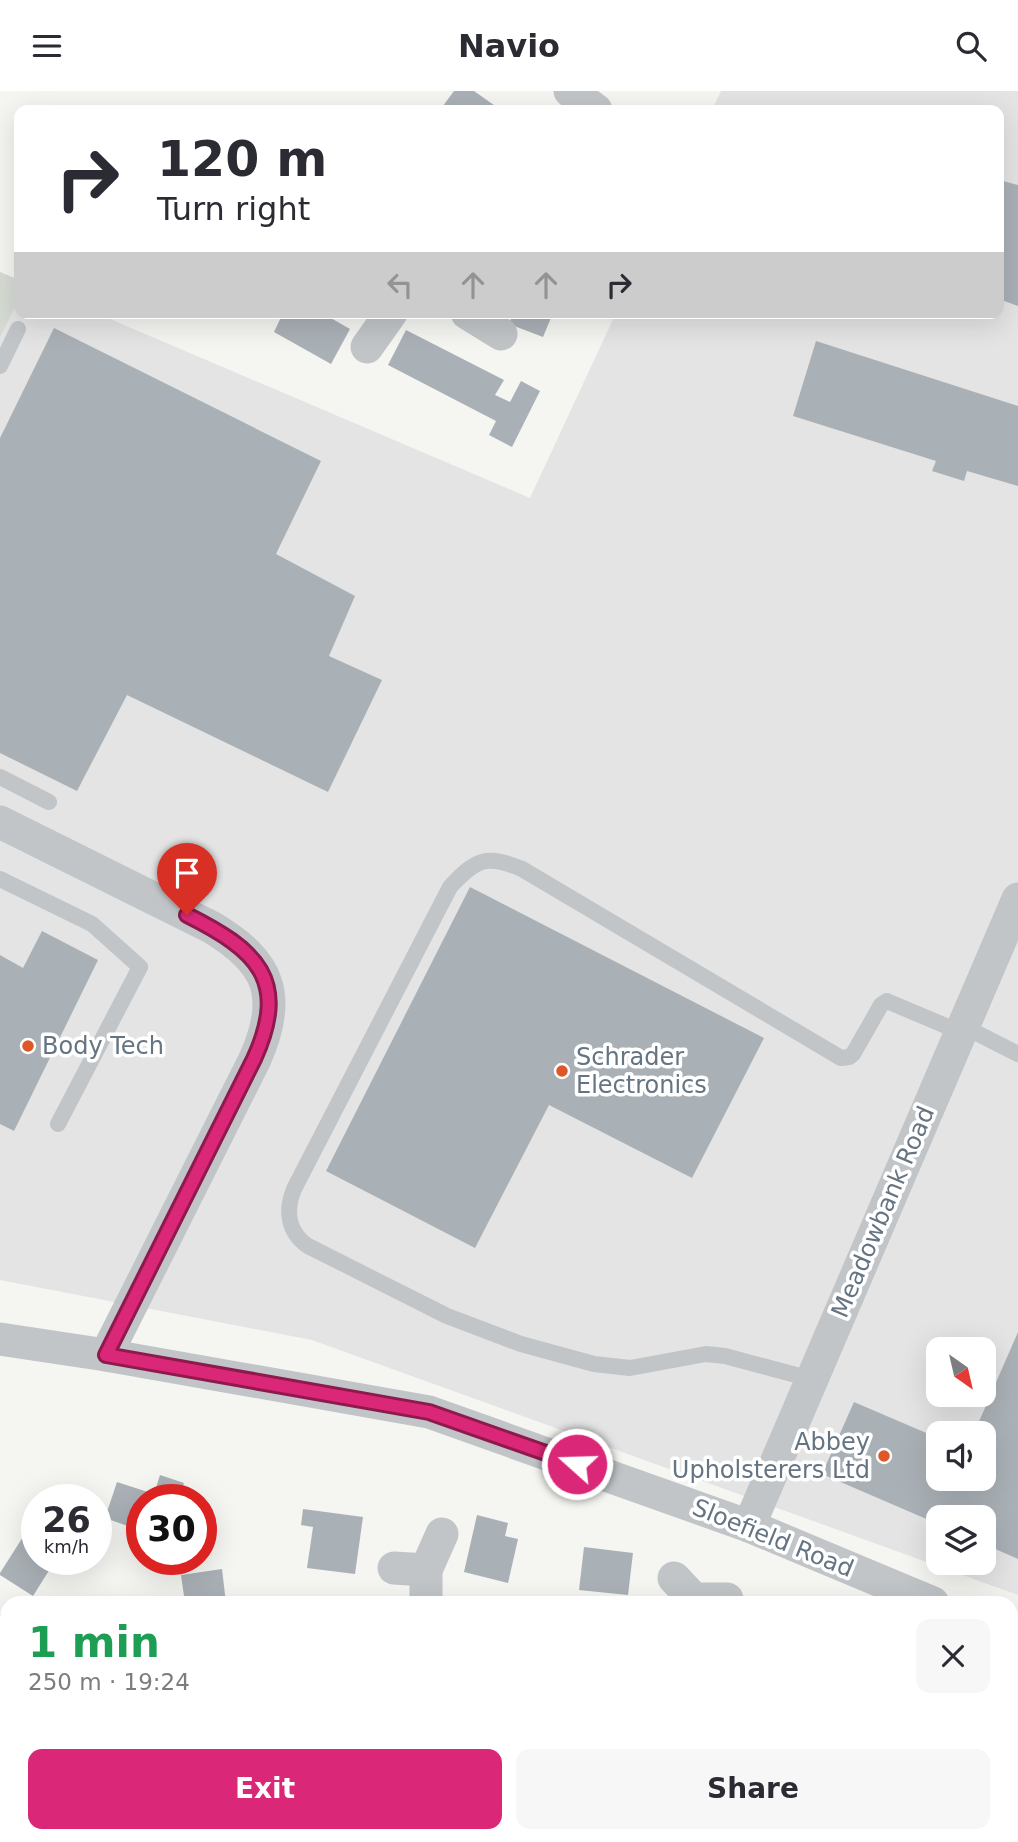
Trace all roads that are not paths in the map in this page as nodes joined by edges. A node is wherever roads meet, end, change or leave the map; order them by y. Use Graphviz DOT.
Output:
graph roads {
  1 [pos="570,91"];
  2 [pos="589,105"];
  3 [pos="387,319"];
  4 [pos="477,319"];
  5 [pos="18,329"];
  6 [pos="501,334"];
  7 [pos="367,347"];
  8 [pos="0,366"];
  9 [pos="0,777"];
  10 [pos="49,802"];
  11 [pos="0,822"];
  12 [pos="0,879"];
  13 [pos="1018,899"];
  14 [pos="961,1029"];
  15 [pos="1018,1054"];
  16 [pos="58,1124"];
  17 [pos="0,1339"];
  18 [pos="106,1355"];
  19 [pos="811,1379"];
  20 [pos="749,1526"];
  21 [pos="442,1534"];
  22 [pos="394,1568"];
  23 [pos="426,1570"];
  24 [pos="686,1593"];
  25 [pos="426,1596"];
  26 [pos="706,1596"];
  27 [pos="916,1596"];
  1 -- 2 [label="street"];
  3 -- 7 [label="street"];
  4 -- 6 [label="street"];
  5 -- 8 [label="lane"];
  9 -- 10 [label="lane"];
  11 -- 18 [label="street"];
  12 -- 16 [label="lane"];
  13 -- 14 [label="street, Meadowbank Road"];
  14 -- 15 [label="lane"];
  14 -- 19 [label="street, Meadowbank Road"];
  14 -- 19 [label="lane"];
  17 -- 18 [label="street, Sloefield Road"];
  18 -- 20 [label="street, Sloefield Road"];
  19 -- 20 [label="street, Meadowbank Road"];
  20 -- 27 [label="street, Sloefield Road"];
  21 -- 23 [label="street"];
  22 -- 23 [label="street"];
  23 -- 25 [label="street"];
  24 -- 26 [label="street"];
}
